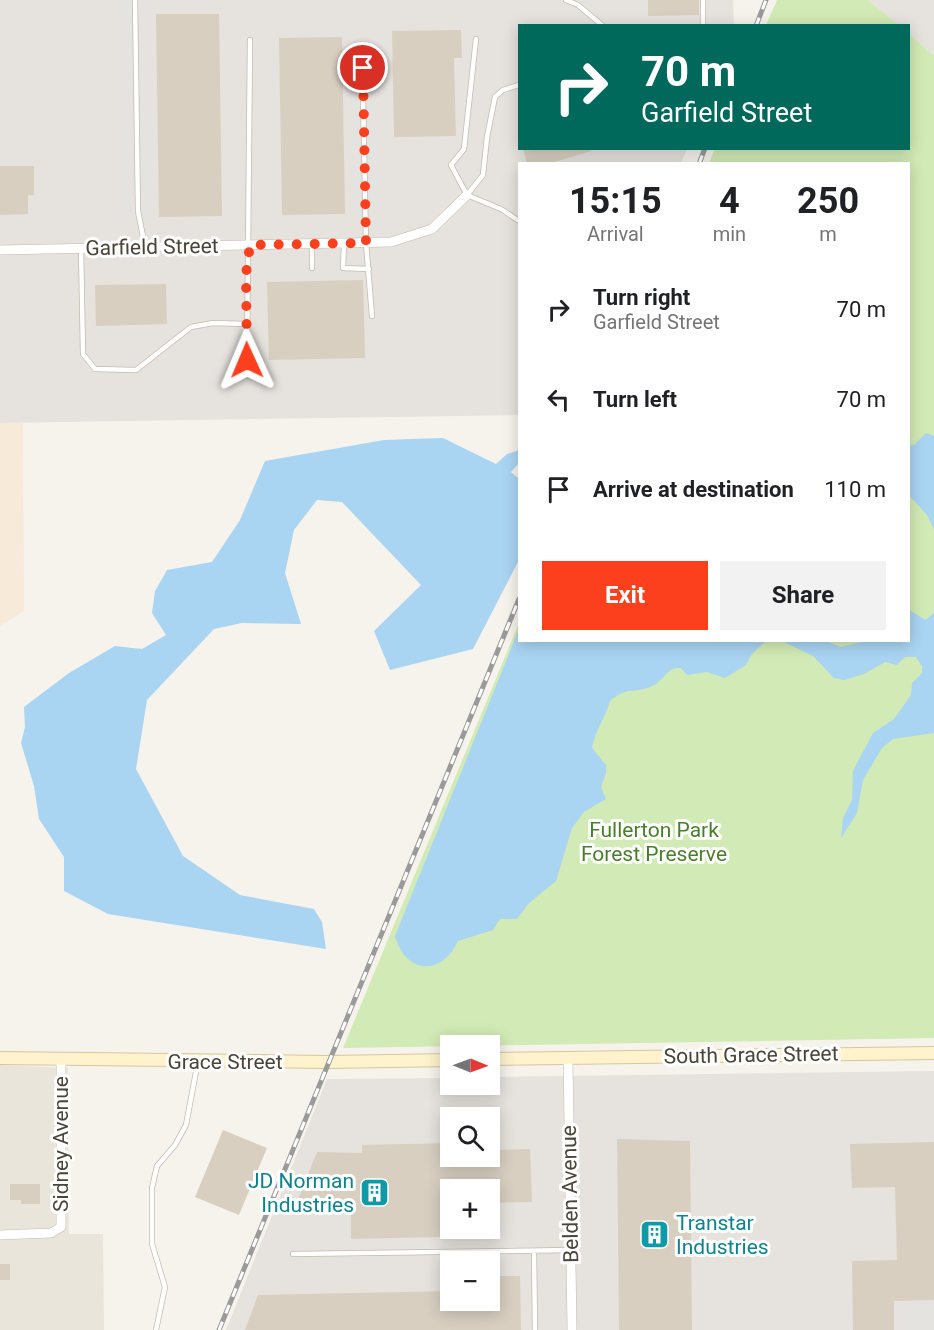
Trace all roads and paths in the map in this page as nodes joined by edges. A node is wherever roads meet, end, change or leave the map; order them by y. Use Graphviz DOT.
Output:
graph roads {
  1 [pos="135,0"];
  2 [pos="566,0"];
  3 [pos="703,0"];
  4 [pos="600,24"];
  5 [pos="703,24"];
  6 [pos="476,39"];
  7 [pos="249,40"];
  8 [pos="363,46"];
  9 [pos="518,85"];
  10 [pos="467,195"];
  11 [pos="518,220"];
  12 [pos="344,243"];
  13 [pos="366,243"];
  14 [pos="312,244"];
  15 [pos="250,245"];
  16 [pos="146,247"];
  17 [pos="81,248"];
  18 [pos="0,250"];
  19 [pos="312,268"];
  20 [pos="369,270"];
  21 [pos="372,316"];
  22 [pos="246,324"];
  23 [pos="247,360"];
  24 [pos="934,1053"];
  25 [pos="0,1058"];
  26 [pos="568,1058"];
  27 [pos="500,1059"];
  28 [pos="62,1060"];
  29 [pos="440,1060"];
  30 [pos="198,1062"];
  31 [pos="0,1235"];
  32 [pos="571,1250"];
  33 [pos="534,1251"];
  34 [pos="293,1254"];
  35 [pos="156,1330"];
  36 [pos="535,1330"];
  37 [pos="572,1330"];
  1 -- 16 [label="lane"];
  2 -- 4 [label="lane"];
  3 -- 5 [label="lane"];
  6 -- 10 [label="lane"];
  7 -- 15 [label="lane"];
  8 -- 13 [label="lane"];
  9 -- 10 [label="lane"];
  10 -- 11 [label="lane"];
  10 -- 13 [label="street, Garfield Street"];
  12 -- 13 [label="street, Garfield Street"];
  12 -- 14 [label="street, Garfield Street"];
  12 -- 20 [label="lane"];
  13 -- 20 [label="lane"];
  14 -- 15 [label="street, Garfield Street"];
  14 -- 19 [label="lane"];
  15 -- 16 [label="street, Garfield Street"];
  15 -- 22 [label="lane"];
  16 -- 17 [label="street, Garfield Street"];
  17 -- 18 [label="street, Garfield Street"];
  17 -- 22 [label="lane"];
  20 -- 21 [label="lane"];
  22 -- 23 [label="lane"];
  24 -- 26 [label="street, South Grace Street"];
  25 -- 28 [label="street, Grace Street"];
  26 -- 27 [label="street"];
  26 -- 32 [label="street, Belden Avenue"];
  28 -- 30 [label="street, Grace Street"];
  28 -- 31 [label="street, Sidney Avenue"];
  29 -- 30 [label="street, Grace Street"];
  30 -- 35 [label="lane"];
  32 -- 33 [label="lane"];
  32 -- 37 [label="street, Belden Avenue"];
  33 -- 34 [label="lane"];
  33 -- 36 [label="lane"];
}
